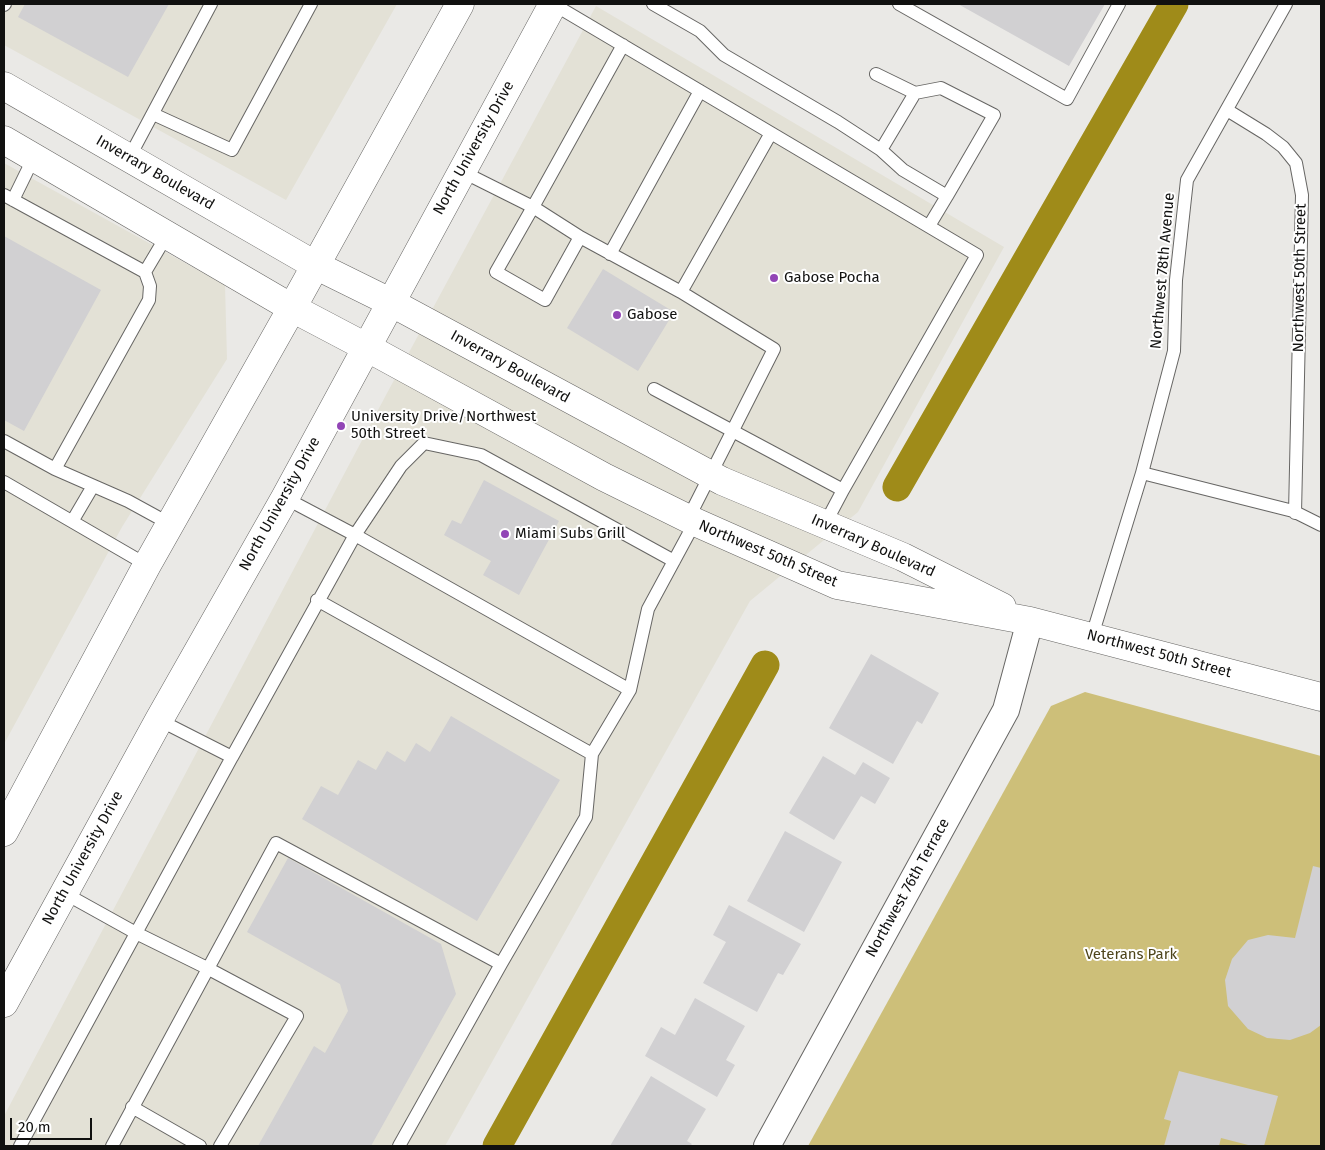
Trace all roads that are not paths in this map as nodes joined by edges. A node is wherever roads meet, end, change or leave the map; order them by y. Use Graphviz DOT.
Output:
graph roads {
  1 [pos="211,4"];
  2 [pos="311,4"];
  3 [pos="460,4"];
  4 [pos="553,4"];
  5 [pos="653,4"];
  6 [pos="899,4"];
  7 [pos="1119,4"];
  8 [pos="1286,4"];
  9 [pos="623,45"];
  10 [pos="876,74"];
  11 [pos="4,86"];
  12 [pos="700,91"];
  13 [pos="916,93"];
  14 [pos="1227,110"];
  15 [pos="153,114"];
  16 [pos="771,133"];
  17 [pos="4,140"];
  18 [pos="881,150"];
  19 [pos="34,158"];
  20 [pos="129,158"];
  21 [pos="461,171"];
  22 [pos="947,196"];
  23 [pos="8,198"];
  24 [pos="533,207"];
  25 [pos="929,226"];
  26 [pos="167,235"];
  27 [pos="580,236"];
  28 [pos="610,254"];
  29 [pos="316,265"];
  30 [pos="145,272"];
  31 [pos="681,292"];
  32 [pos="390,302"];
  33 [pos="292,308"];
  34 [pos="366,347"];
  35 [pos="654,389"];
  36 [pos="732,431"];
  37 [pos="4,441"];
  38 [pos="55,469"];
  39 [pos="1142,473"];
  40 [pos="710,474"];
  41 [pos="4,482"];
  42 [pos="93,486"];
  43 [pos="843,490"];
  44 [pos="285,498"];
  45 [pos="1295,513"];
  46 [pos="73,520"];
  47 [pos="691,521"];
  48 [pos="170,524"];
  49 [pos="825,524"];
  50 [pos="1321,525"];
  51 [pos="355,535"];
  52 [pos="674,561"];
  53 [pos="147,565"];
  54 [pos="318,600"];
  55 [pos="1030,621"];
  56 [pos="1092,636"];
  57 [pos="630,690"];
  58 [pos="1321,697"];
  59 [pos="160,720"];
  60 [pos="592,754"];
  61 [pos="232,757"];
  62 [pos="4,832"];
  63 [pos="64,893"];
  64 [pos="136,933"];
  65 [pos="501,964"];
  66 [pos="207,968"];
  67 [pos="4,1003"];
  68 [pos="132,1107"];
  69 [pos="772,1144"];
  70 [pos="20,1146"];
  71 [pos="112,1146"];
  72 [pos="200,1146"];
  73 [pos="220,1146"];
  74 [pos="399,1146"];
  1 -- 15 [label="lane"];
  2 -- 15 [label="lane"];
  3 -- 29 [label="street"];
  4 -- 9 [label="lane"];
  4 -- 21 [label="street, North University Drive"];
  5 -- 18 [label="lane"];
  6 -- 7 [label="lane"];
  8 -- 14 [label="lane, Northwest 78th Avenue"];
  9 -- 12 [label="lane"];
  9 -- 24 [label="lane"];
  10 -- 13 [label="lane"];
  11 -- 20 [label="street, Inverrary Boulevard"];
  12 -- 16 [label="lane"];
  12 -- 28 [label="lane"];
  13 -- 18 [label="lane"];
  13 -- 22 [label="lane"];
  14 -- 39 [label="lane, Northwest 78th Avenue"];
  14 -- 45 [label="lane, Northwest 50th Street"];
  15 -- 20 [label="lane"];
  16 -- 25 [label="lane"];
  16 -- 31 [label="lane"];
  17 -- 19 [label="street"];
  18 -- 22 [label="lane"];
  19 -- 23 [label="lane"];
  19 -- 26 [label="street"];
  20 -- 29 [label="street, Inverrary Boulevard"];
  21 -- 24 [label="lane"];
  21 -- 32 [label="street, North University Drive"];
  22 -- 25 [label="lane"];
  23 -- 30 [label="lane"];
  24 -- 27 [label="lane"];
  24 -- 27 [label="lane"];
  25 -- 43 [label="lane"];
  26 -- 30 [label="lane"];
  26 -- 33 [label="street"];
  27 -- 28 [label="lane"];
  28 -- 31 [label="lane"];
  29 -- 32 [label="street, Inverrary Boulevard"];
  29 -- 33 [label="street"];
  30 -- 38 [label="lane"];
  31 -- 36 [label="lane"];
  32 -- 34 [label="street, North University Drive"];
  32 -- 40 [label="street, Inverrary Boulevard"];
  33 -- 34 [label="street"];
  33 -- 48 [label="street"];
  34 -- 44 [label="street, North University Drive"];
  34 -- 47 [label="street, Northwest 50th Street"];
  35 -- 36 [label="lane"];
  36 -- 40 [label="lane"];
  36 -- 43 [label="lane"];
  37 -- 38 [label="lane"];
  38 -- 42 [label="lane"];
  39 -- 45 [label="lane"];
  39 -- 56 [label="lane"];
  40 -- 47 [label="lane"];
  40 -- 49 [label="street, Inverrary Boulevard"];
  41 -- 46 [label="lane"];
  42 -- 46 [label="lane"];
  42 -- 48 [label="lane"];
  43 -- 49 [label="lane"];
  44 -- 51 [label="lane"];
  44 -- 59 [label="street, North University Drive"];
  45 -- 50 [label="lane"];
  46 -- 53 [label="lane"];
  47 -- 52 [label="lane"];
  47 -- 55 [label="street, Northwest 50th Street"];
  48 -- 53 [label="street"];
  49 -- 55 [label="street, Inverrary Boulevard"];
  51 -- 52 [label="lane"];
  51 -- 54 [label="lane"];
  51 -- 57 [label="lane"];
  52 -- 57 [label="lane"];
  53 -- 62 [label="street"];
  54 -- 60 [label="lane"];
  54 -- 61 [label="lane"];
  55 -- 56 [label="street, Northwest 50th Street"];
  55 -- 69 [label="street, Northwest 76th Terrace"];
  56 -- 58 [label="street, Northwest 50th Street"];
  57 -- 60 [label="lane"];
  59 -- 61 [label="lane"];
  59 -- 63 [label="street, North University Drive"];
  60 -- 65 [label="lane"];
  61 -- 64 [label="lane"];
  63 -- 64 [label="lane"];
  63 -- 67 [label="street, North University Drive"];
  64 -- 66 [label="lane"];
  64 -- 70 [label="lane"];
  65 -- 66 [label="lane"];
  65 -- 74 [label="lane"];
  66 -- 68 [label="lane"];
  66 -- 73 [label="lane"];
  68 -- 71 [label="lane"];
  68 -- 72 [label="lane"];
}
